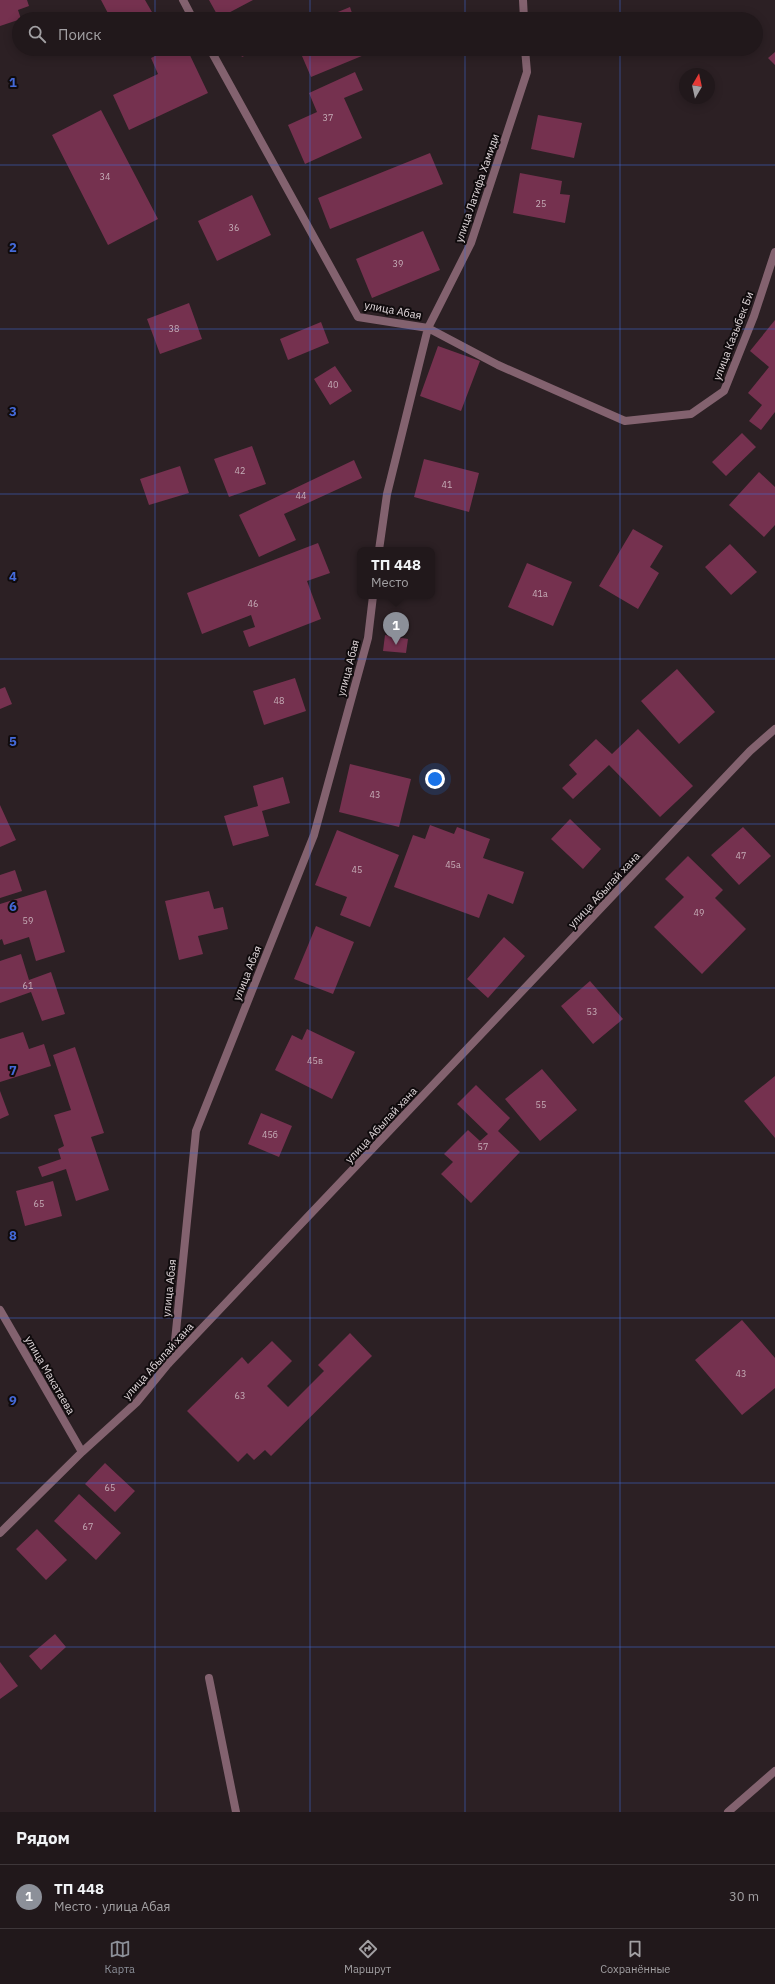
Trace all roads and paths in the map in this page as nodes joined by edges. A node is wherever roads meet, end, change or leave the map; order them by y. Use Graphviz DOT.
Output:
graph roads {
  1 [pos="183,0"];
  2 [pos="523,0"];
  3 [pos="190,12"];
  4 [pos="524,12"];
  5 [pos="214,56"];
  6 [pos="526,56"];
  7 [pos="775,252"];
  8 [pos="428,328"];
  9 [pos="380,547"];
  10 [pos="373,599"];
  11 [pos="775,729"];
  12 [pos="0,1310"];
  13 [pos="168,1364"];
  14 [pos="82,1452"];
  15 [pos="0,1533"];
  16 [pos="209,1678"];
  17 [pos="775,1771"];
  18 [pos="236,1812"];
  19 [pos="728,1812"];
  1 -- 3 [label="street"];
  2 -- 4 [label="street"];
  5 -- 8 [label="street, улица Абая"];
  6 -- 8 [label="street, улица Латифа Хамиди"];
  7 -- 8 [label="street, улица Казыбек Би"];
  8 -- 9 [label="street, улица Абая"];
  10 -- 13 [label="street, улица Абая"];
  11 -- 13 [label="street, улица Абылай хана"];
  12 -- 14 [label="street, улица Макатаева"];
  13 -- 14 [label="street, улица Абылай хана"];
  14 -- 15 [label="street, улица Абылай хана"];
  16 -- 18 [label="street"];
  17 -- 19 [label="street"];
}
